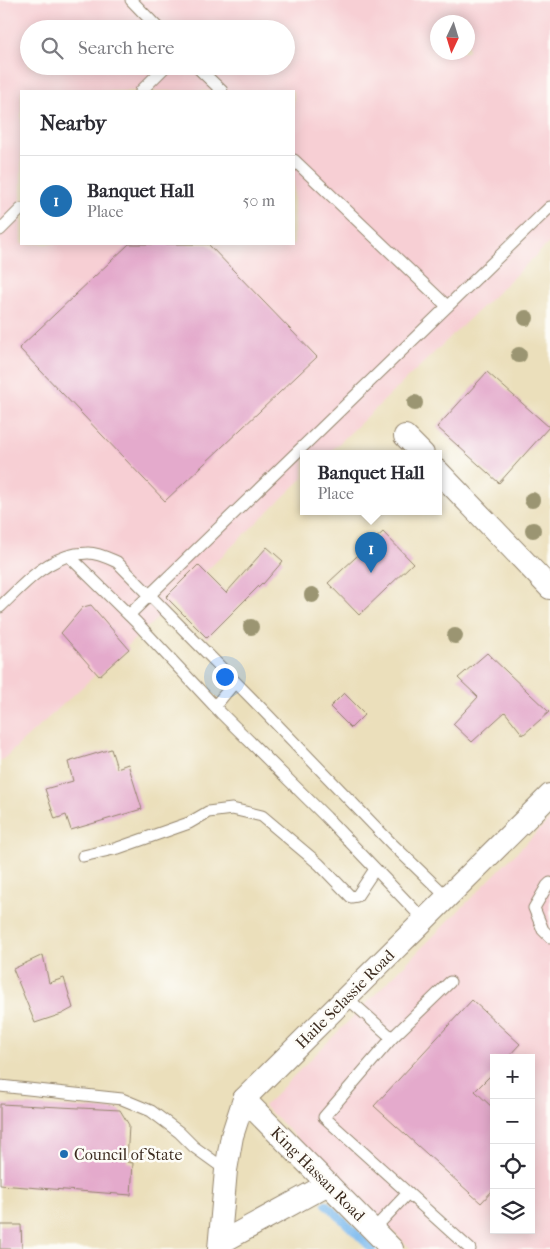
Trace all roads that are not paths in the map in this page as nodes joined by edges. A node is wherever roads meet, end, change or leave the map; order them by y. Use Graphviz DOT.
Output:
graph roads {
  1 [pos="131,0"];
  2 [pos="150,20"];
  3 [pos="157,75"];
  4 [pos="205,75"];
  5 [pos="142,90"];
  6 [pos="221,90"];
  7 [pos="295,161"];
  8 [pos="550,207"];
  9 [pos="20,210"];
  10 [pos="0,230"];
  11 [pos="447,306"];
  12 [pos="405,436"];
  13 [pos="419,450"];
  14 [pos="442,475"];
  15 [pos="69,556"];
  16 [pos="550,588"];
  17 [pos="150,594"];
  18 [pos="0,607"];
  19 [pos="129,615"];
  20 [pos="235,682"];
  21 [pos="215,706"];
  22 [pos="550,795"];
  23 [pos="83,856"];
  24 [pos="375,869"];
  25 [pos="550,883"];
  26 [pos="447,897"];
  27 [pos="424,920"];
  28 [pos="550,937"];
  29 [pos="450,982"];
  30 [pos="346,997"];
  31 [pos="392,1038"];
  32 [pos="0,1086"];
  33 [pos="244,1099"];
  34 [pos="226,1170"];
  35 [pos="328,1184"];
  36 [pos="408,1193"];
  37 [pos="373,1230"];
  38 [pos="220,1246"];
  39 [pos="392,1249"];
  40 [pos="470,1249"];
  1 -- 2 [label="lane"];
  3 -- 5 [label="lane"];
  4 -- 6 [label="lane"];
  7 -- 11 [label="lane"];
  8 -- 11 [label="lane"];
  9 -- 10 [label="lane"];
  11 -- 17 [label="lane"];
  12 -- 13 [label="street"];
  14 -- 16 [label="street"];
  15 -- 17 [label="lane"];
  15 -- 18 [label="lane"];
  15 -- 19 [label="lane"];
  17 -- 19 [label="lane"];
  17 -- 20 [label="lane"];
  19 -- 21 [label="lane"];
  20 -- 21 [label="lane"];
  20 -- 26 [label="lane"];
  21 -- 24 [label="lane"];
  22 -- 26 [label="street, Haile Selassie Road"];
  23 -- 24 [label="lane"];
  24 -- 27 [label="lane"];
  25 -- 28 [label="lane"];
  26 -- 27 [label="street, Haile Selassie Road"];
  27 -- 30 [label="street, Haile Selassie Road"];
  29 -- 31 [label="lane"];
  30 -- 31 [label="lane"];
  30 -- 33 [label="street, Haile Selassie Road"];
  31 -- 36 [label="lane"];
  32 -- 34 [label="lane"];
  33 -- 34 [label="street, Haile Selassie Road"];
  33 -- 35 [label="street, King Hassan Road"];
  34 -- 38 [label="street, Haile Selassie Road"];
  35 -- 37 [label="street, King Hassan Road"];
  35 -- 38 [label="street, Haile Selassie Road"];
  36 -- 37 [label="lane"];
  36 -- 40 [label="lane"];
  37 -- 39 [label="street, King Hassan Road"];
}
